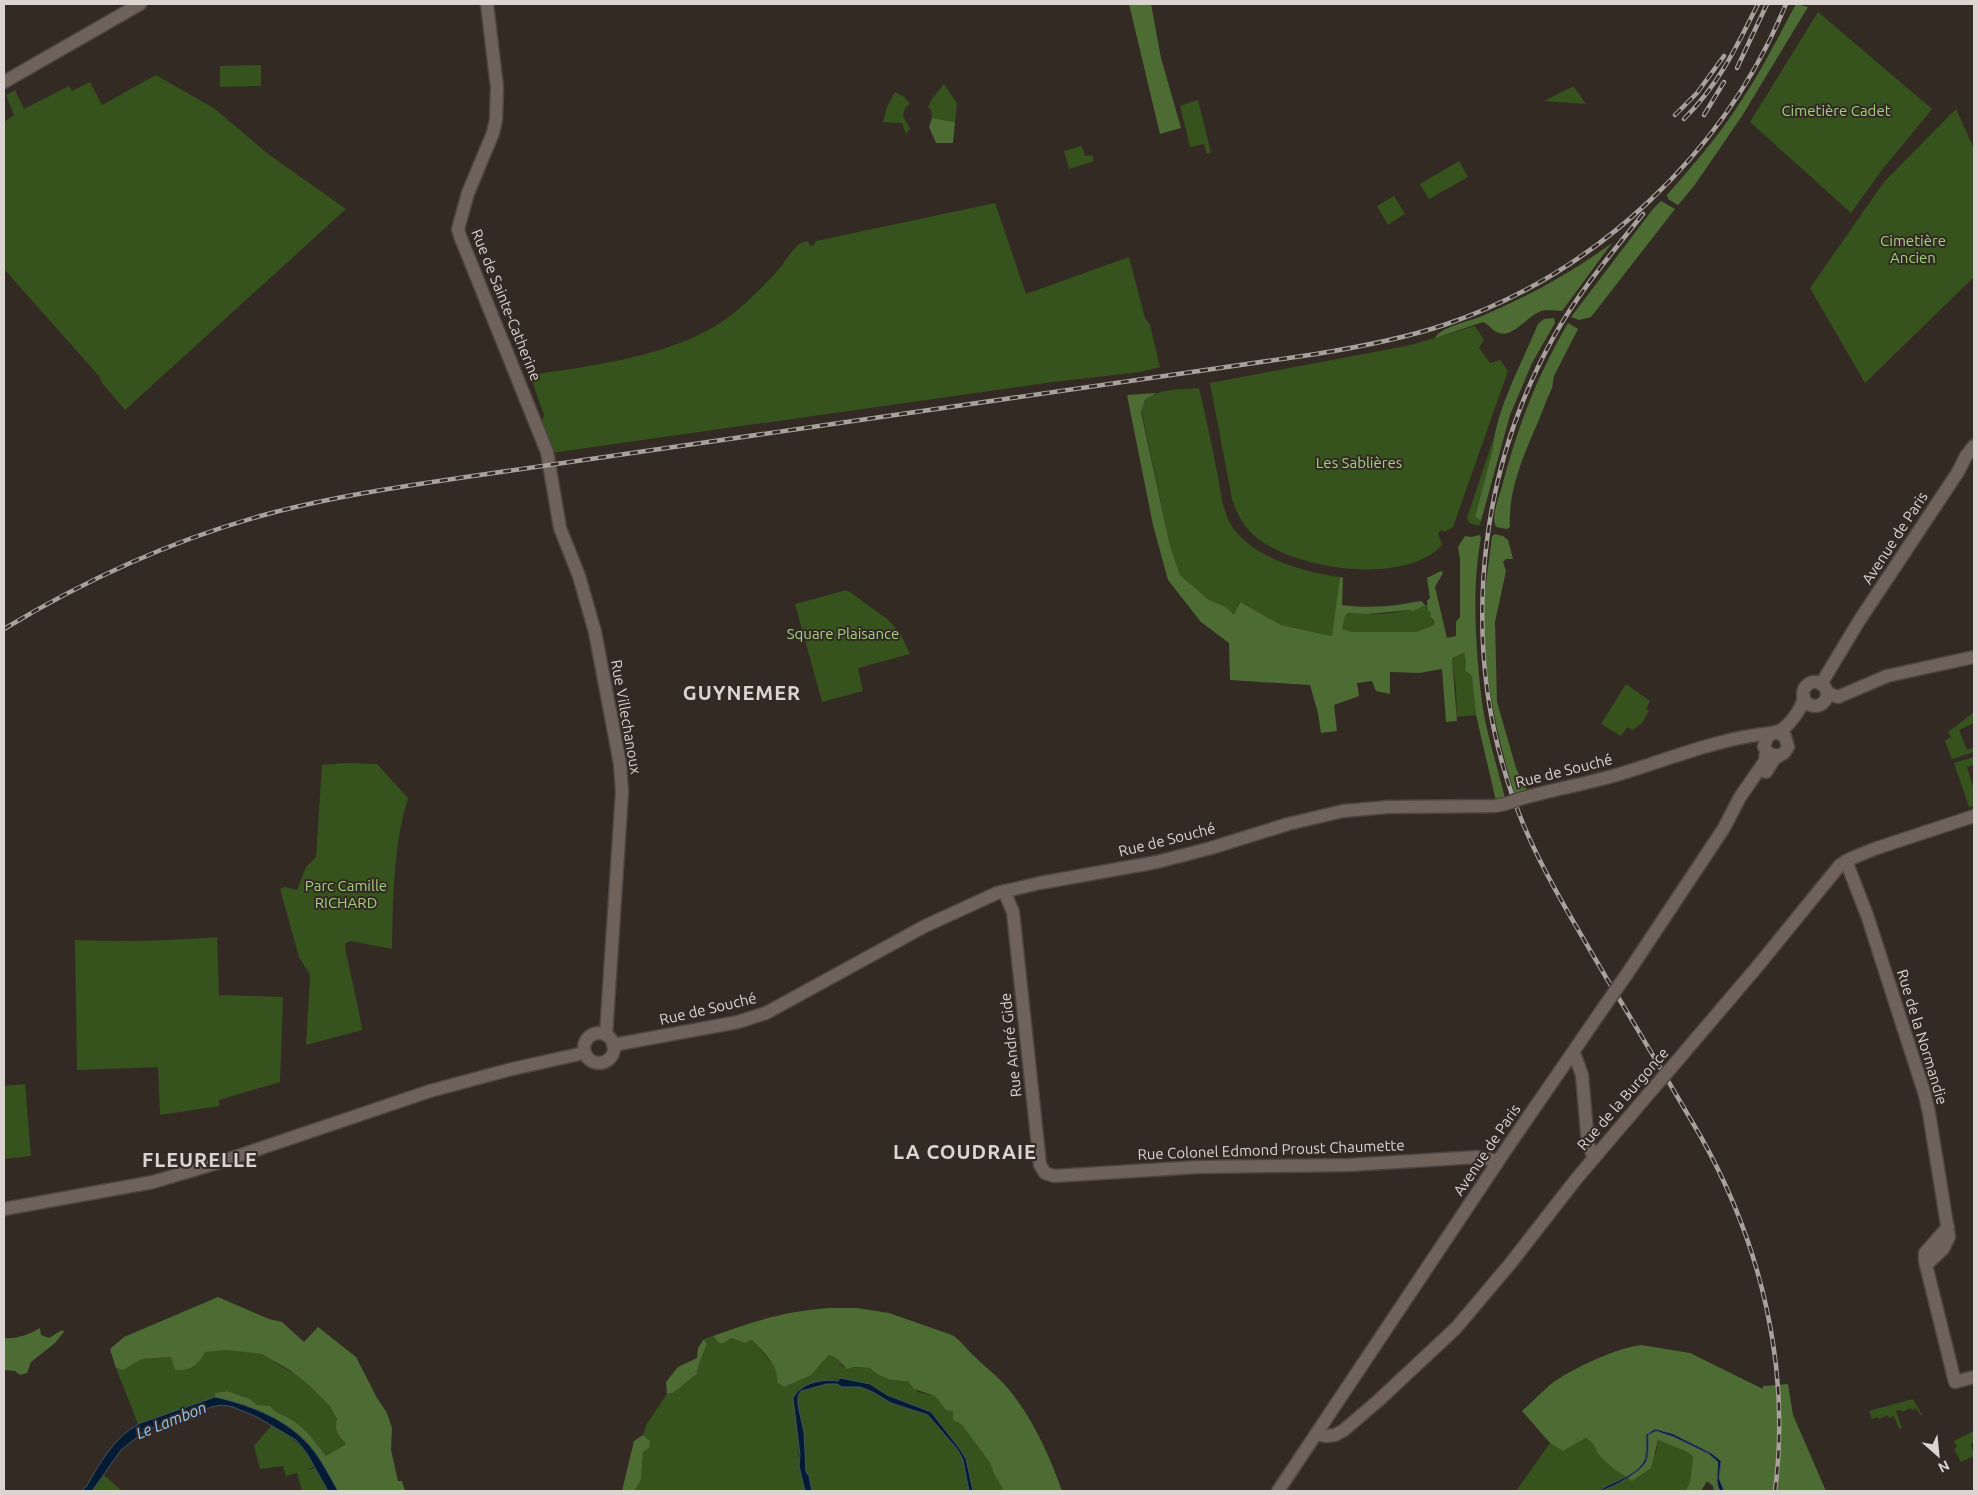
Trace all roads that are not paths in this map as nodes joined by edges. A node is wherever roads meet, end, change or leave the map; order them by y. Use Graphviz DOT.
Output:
graph roads {
  1 [pos="140,4"];
  2 [pos="487,4"];
  3 [pos="4,82"];
  4 [pos="1974,446"];
  5 [pos="1974,452"];
  6 [pos="550,470"];
  7 [pos="1958,472"];
  8 [pos="1974,657"];
  9 [pos="1820,687"];
  10 [pos="1809,702"];
  11 [pos="1770,740"];
  12 [pos="1788,741"];
  13 [pos="1779,756"];
  14 [pos="1974,816"];
  15 [pos="1724,828"];
  16 [pos="1846,861"];
  17 [pos="1028,886"];
  18 [pos="1004,892"];
  19 [pos="1013,912"];
  20 [pos="610,1040"];
  21 [pos="584,1053"];
  22 [pos="1574,1053"];
  23 [pos="1594,1158"];
  24 [pos="1498,1161"];
  25 [pos="1045,1173"];
  26 [pos="4,1209"];
  27 [pos="1974,1377"];
  28 [pos="1316,1434"];
  29 [pos="1278,1491"];
  1 -- 3 [label="street"];
  2 -- 6 [label="street, Rue de Sainte-Catherine"];
  4 -- 7 [label="street, Avenue de Paris"];
  5 -- 7 [label="street, Avenue de Paris"];
  6 -- 20 [label="street, Rue Villechanoux"];
  7 -- 9 [label="street, Avenue de Paris"];
  8 -- 9 [label="street"];
  9 -- 10 [label="street"];
  9 -- 10 [label="street"];
  10 -- 11 [label="street, Avenue de Paris"];
  10 -- 12 [label="street"];
  11 -- 12 [label="street"];
  11 -- 13 [label="street"];
  11 -- 15 [label="street, Avenue de Paris"];
  11 -- 17 [label="street, Rue de Souché, bridge"];
  12 -- 13 [label="street, Avenue de Paris"];
  13 -- 15 [label="street, Avenue de Paris"];
  14 -- 16 [label="street, Rue de la Burgonce"];
  15 -- 22 [label="street, Avenue de Paris, bridge"];
  16 -- 23 [label="street, Rue de la Burgonce, bridge"];
  16 -- 27 [label="street, Rue de la Normandie"];
  17 -- 18 [label="street, Rue de Souché"];
  17 -- 19 [label="street"];
  18 -- 19 [label="street, Rue André Gide"];
  18 -- 20 [label="street, Rue de Souché"];
  19 -- 25 [label="street, Rue André Gide"];
  20 -- 21 [label="street"];
  20 -- 21 [label="street"];
  21 -- 26 [label="street"];
  22 -- 23 [label="street"];
  22 -- 24 [label="street, Avenue de Paris"];
  23 -- 28 [label="street, Rue de la Burgonce"];
  24 -- 25 [label="street, Rue Colonel Edmond Proust Chaumette"];
  24 -- 28 [label="street, Avenue de Paris"];
  28 -- 29 [label="street, Avenue de Paris"];
}
